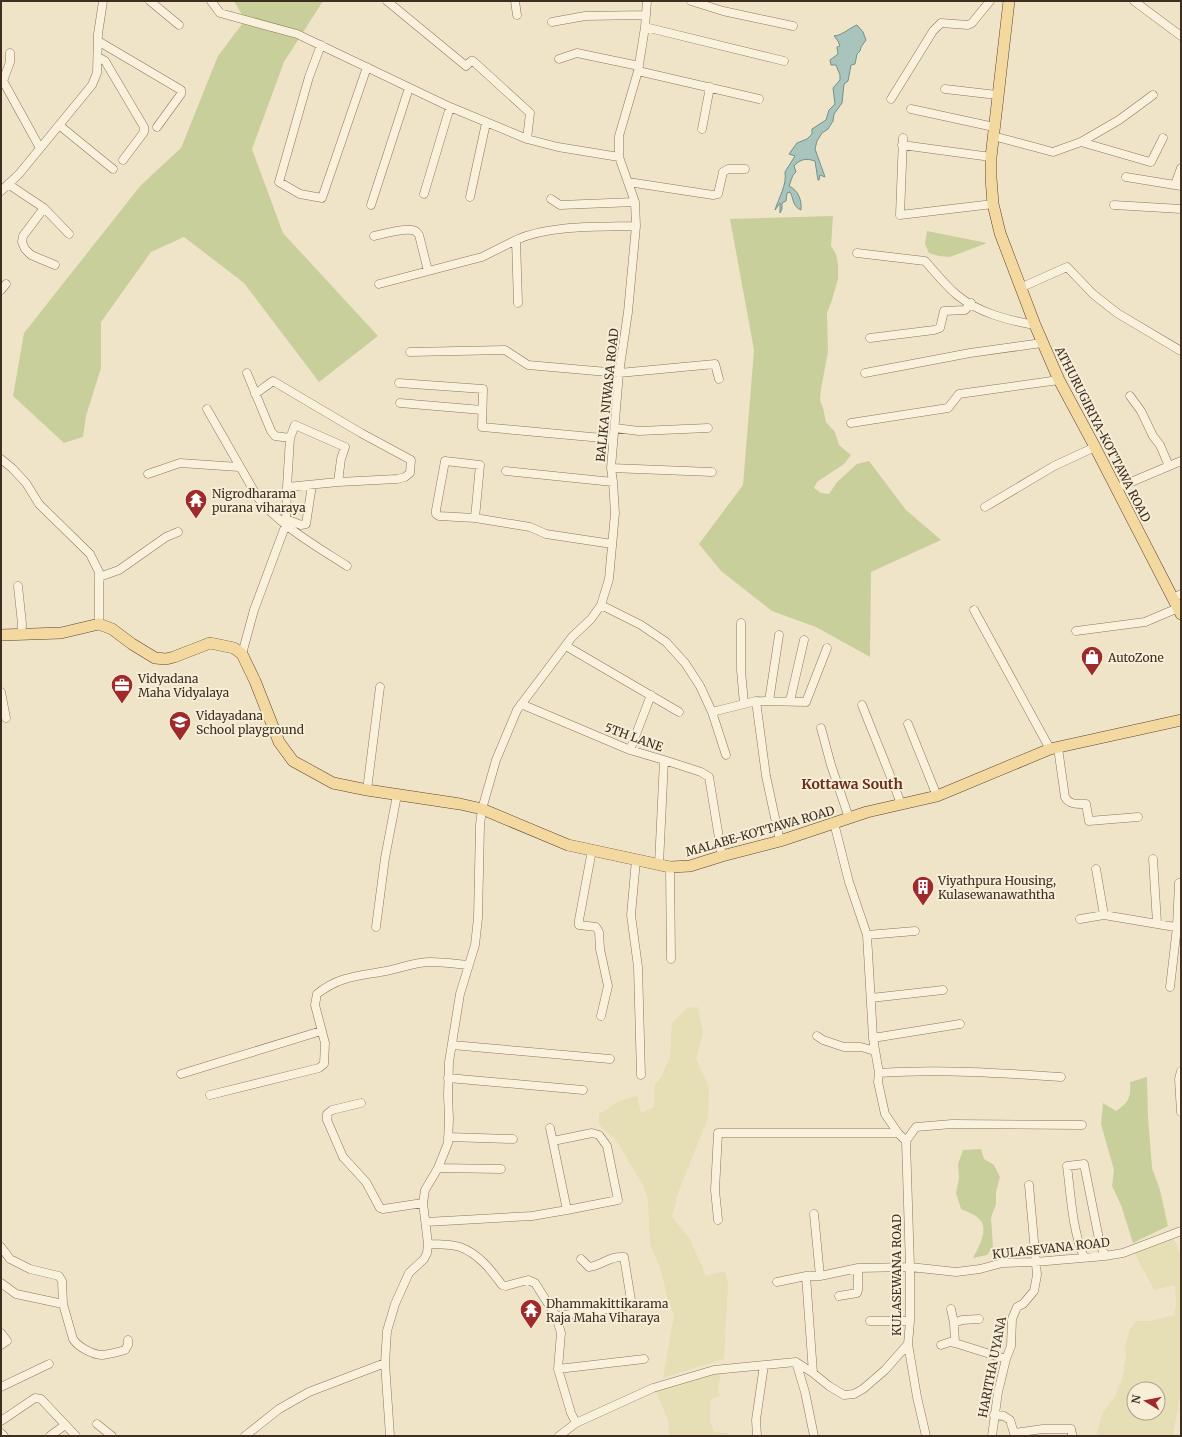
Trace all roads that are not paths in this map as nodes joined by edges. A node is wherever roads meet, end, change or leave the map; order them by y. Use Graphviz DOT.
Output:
graph roads {
  1 [pos="103,1"];
  2 [pos="150,1"];
  3 [pos="211,1"];
  4 [pos="387,1"];
  5 [pos="515,1"];
  6 [pos="647,1"];
  7 [pos="691,1"];
  8 [pos="990,1"];
  9 [pos="1009,1"];
  10 [pos="1134,1"];
  11 [pos="517,15"];
  12 [pos="646,15"];
  13 [pos="552,22"];
  14 [pos="179,25"];
  15 [pos="793,26"];
  16 [pos="645,28"];
  17 [pos="1181,36"];
  18 [pos="98,41"];
  19 [pos="321,45"];
  20 [pos="10,52"];
  21 [pos="98,58"];
  22 [pos="559,59"];
  23 [pos="784,61"];
  24 [pos="367,67"];
  25 [pos="639,68"];
  26 [pos="710,87"];
  27 [pos="409,88"];
  28 [pos="945,89"];
  29 [pos="997,95"];
  30 [pos="1153,95"];
  31 [pos="759,98"];
  32 [pos="890,100"];
  33 [pos="450,107"];
  34 [pos="911,109"];
  35 [pos="486,122"];
  36 [pos="59,125"];
  37 [pos="157,127"];
  38 [pos="702,129"];
  39 [pos="994,131"];
  40 [pos="1163,138"];
  41 [pos="528,139"];
  42 [pos="1081,142"];
  43 [pos="40,148"];
  44 [pos="619,157"];
  45 [pos="991,157"];
  46 [pos="123,160"];
  47 [pos="1181,168"];
  48 [pos="113,169"];
  49 [pos="745,169"];
  50 [pos="1126,177"];
  51 [pos="628,182"];
  52 [pos="1181,182"];
  53 [pos="8,184"];
  54 [pos="1181,186"];
  55 [pos="1,191"];
  56 [pos="424,194"];
  57 [pos="470,198"];
  58 [pos="551,199"];
  59 [pos="635,202"];
  60 [pos="993,204"];
  61 [pos="371,205"];
  62 [pos="1114,205"];
  63 [pos="44,208"];
  64 [pos="1181,209"];
  65 [pos="636,226"];
  66 [pos="69,234"];
  67 [pos="374,236"];
  68 [pos="516,240"];
  69 [pos="857,253"];
  70 [pos="55,265"];
  71 [pos="428,271"];
  72 [pos="379,284"];
  73 [pos="1020,288"];
  74 [pos="518,303"];
  75 [pos="971,303"];
  76 [pos="1035,325"];
  77 [pos="870,338"];
  78 [pos="1042,343"];
  79 [pos="1181,351"];
  80 [pos="410,352"];
  81 [pos="619,373"];
  82 [pos="865,373"];
  83 [pos="247,374"];
  84 [pos="719,379"];
  85 [pos="1059,380"];
  86 [pos="399,382"];
  87 [pos="255,394"];
  88 [pos="1130,396"];
  89 [pos="400,403"];
  90 [pos="208,409"];
  91 [pos="482,410"];
  92 [pos="851,423"];
  93 [pos="615,428"];
  94 [pos="708,428"];
  95 [pos="290,438"];
  96 [pos="613,439"];
  97 [pos="1095,447"];
  98 [pos="1,459"];
  99 [pos="1181,461"];
  100 [pos="1169,466"];
  101 [pos="240,467"];
  102 [pos="611,468"];
  103 [pos="506,471"];
  104 [pos="712,472"];
  105 [pos="148,474"];
  106 [pos="338,482"];
  107 [pos="613,482"];
  108 [pos="312,485"];
  109 [pos="287,488"];
  110 [pos="1117,488"];
  111 [pos="986,507"];
  112 [pos="475,518"];
  113 [pos="286,522"];
  114 [pos="178,532"];
  115 [pos="612,544"];
  116 [pos="347,566"];
  117 [pos="99,577"];
  118 [pos="18,586"];
  119 [pos="1177,596"];
  120 [pos="601,605"];
  121 [pos="974,610"];
  122 [pos="1180,611"];
  123 [pos="741,623"];
  124 [pos="99,624"];
  125 [pos="1076,631"];
  126 [pos="1,635"];
  127 [pos="21,635"];
  128 [pos="779,635"];
  129 [pos="804,640"];
  130 [pos="566,646"];
  131 [pos="827,648"];
  132 [pos="242,654"];
  133 [pos="380,687"];
  134 [pos="1,692"];
  135 [pos="651,695"];
  136 [pos="756,701"];
  137 [pos="790,701"];
  138 [pos="769,702"];
  139 [pos="521,704"];
  140 [pos="744,704"];
  141 [pos="862,705"];
  142 [pos="679,712"];
  143 [pos="712,712"];
  144 [pos="6,718"];
  145 [pos="1181,720"];
  146 [pos="908,724"];
  147 [pos="821,728"];
  148 [pos="1054,748"];
  149 [pos="630,750"];
  150 [pos="726,755"];
  151 [pos="664,760"];
  152 [pos="367,790"];
  153 [pos="397,795"];
  154 [pos="937,796"];
  155 [pos="901,804"];
  156 [pos="482,809"];
  157 [pos="1138,817"];
  158 [pos="849,818"];
  159 [pos="834,823"];
  160 [pos="780,841"];
  161 [pos="592,850"];
  162 [pos="722,856"];
  163 [pos="636,860"];
  164 [pos="1153,860"];
  165 [pos="659,864"];
  166 [pos="670,867"];
  167 [pos="1096,869"];
  168 [pos="1179,883"];
  169 [pos="1104,915"];
  170 [pos="1080,919"];
  171 [pos="1157,923"];
  172 [pos="376,927"];
  173 [pos="1179,928"];
  174 [pos="914,931"];
  175 [pos="867,935"];
  176 [pos="671,959"];
  177 [pos="468,965"];
  178 [pos="1170,987"];
  179 [pos="943,990"];
  180 [pos="871,998"];
  181 [pos="601,1016"];
  182 [pos="960,1024"];
  183 [pos="321,1031"];
  184 [pos="817,1036"];
  185 [pos="873,1038"];
  186 [pos="452,1044"];
  187 [pos="875,1051"];
  188 [pos="610,1059"];
  189 [pos="1181,1071"];
  190 [pos="879,1073"];
  191 [pos="181,1074"];
  192 [pos="641,1075"];
  193 [pos="1061,1077"];
  194 [pos="448,1078"];
  195 [pos="583,1090"];
  196 [pos="210,1095"];
  197 [pos="361,1103"];
  198 [pos="1181,1112"];
  199 [pos="1082,1125"];
  200 [pos="550,1128"];
  201 [pos="898,1134"];
  202 [pos="448,1137"];
  203 [pos="513,1139"];
  204 [pos="553,1141"];
  205 [pos="906,1141"];
  206 [pos="438,1168"];
  207 [pos="501,1169"];
  208 [pos="1029,1185"];
  209 [pos="423,1203"];
  210 [pos="567,1210"];
  211 [pos="814,1214"];
  212 [pos="718,1220"];
  213 [pos="426,1222"];
  214 [pos="1181,1231"];
  215 [pos="428,1244"];
  216 [pos="1,1247"];
  217 [pos="1105,1256"];
  218 [pos="1084,1257"];
  219 [pos="581,1259"];
  220 [pos="1035,1262"];
  221 [pos="910,1267"];
  222 [pos="858,1268"];
  223 [pos="806,1276"];
  224 [pos="820,1276"];
  225 [pos="777,1282"];
  226 [pos="1,1283"];
  227 [pos="839,1296"];
  228 [pos="63,1304"];
  229 [pos="951,1309"];
  230 [pos="556,1316"];
  231 [pos="979,1319"];
  232 [pos="870,1321"];
  233 [pos="910,1321"];
  234 [pos="954,1323"];
  235 [pos="1,1333"];
  236 [pos="128,1340"];
  237 [pos="955,1343"];
  238 [pos="908,1344"];
  239 [pos="1,1345"];
  240 [pos="941,1345"];
  241 [pos="644,1359"];
  242 [pos="1006,1359"];
  243 [pos="796,1362"];
  244 [pos="385,1363"];
  245 [pos="49,1364"];
  246 [pos="764,1366"];
  247 [pos="558,1369"];
  248 [pos="813,1372"];
  249 [pos="1,1386"];
  250 [pos="994,1415"];
  251 [pos="1,1421"];
  252 [pos="576,1422"];
  253 [pos="97,1424"];
  254 [pos="65,1425"];
  255 [pos="1,1433"];
  256 [pos="1072,1434"];
  257 [pos="4,1436"];
  258 [pos="50,1436"];
  259 [pos="76,1436"];
  260 [pos="112,1436"];
  261 [pos="244,1436"];
  262 [pos="390,1436"];
  263 [pos="559,1436"];
  264 [pos="757,1436"];
  265 [pos="814,1436"];
  266 [pos="926,1436"];
  267 [pos="992,1436"];
  1 -- 18 [label="street"];
  2 -- 14 [label="street"];
  3 -- 19 [label="street"];
  4 -- 41 [label="street"];
  5 -- 11 [label="street"];
  6 -- 12 [label="street, BALIKA NIWASA ROAD"];
  7 -- 15 [label="street"];
  8 -- 32 [label="street"];
  9 -- 29 [label="main road, ATHURUGIRIYA-KOTTAWA ROAD"];
  10 -- 17 [label="street"];
  12 -- 13 [label="street"];
  12 -- 16 [label="street, BALIKA NIWASA ROAD"];
  16 -- 23 [label="street"];
  16 -- 25 [label="street, BALIKA NIWASA ROAD"];
  18 -- 21 [label="street"];
  18 -- 37 [label="street"];
  19 -- 24 [label="street"];
  19 -- 24 [label="street"];
  20 -- 43 [label="street"];
  21 -- 36 [label="street"];
  21 -- 46 [label="street"];
  22 -- 25 [label="street"];
  24 -- 27 [label="street"];
  25 -- 26 [label="street"];
  25 -- 44 [label="street, BALIKA NIWASA ROAD"];
  26 -- 31 [label="street"];
  26 -- 38 [label="street"];
  27 -- 33 [label="street"];
  27 -- 61 [label="street"];
  28 -- 29 [label="street"];
  29 -- 39 [label="main road, ATHURUGIRIYA-KOTTAWA ROAD"];
  30 -- 42 [label="street"];
  33 -- 35 [label="street"];
  33 -- 56 [label="street"];
  34 -- 39 [label="street"];
  35 -- 41 [label="street"];
  35 -- 57 [label="street"];
  36 -- 43 [label="street"];
  36 -- 48 [label="street"];
  39 -- 42 [label="street"];
  39 -- 45 [label="main road, ATHURUGIRIYA-KOTTAWA ROAD"];
  40 -- 42 [label="street"];
  41 -- 44 [label="street"];
  43 -- 53 [label="street"];
  44 -- 51 [label="street, BALIKA NIWASA ROAD"];
  45 -- 60 [label="main road, ATHURUGIRIYA-KOTTAWA ROAD"];
  45 -- 60 [label="street"];
  47 -- 52 [label="street"];
  49 -- 51 [label="street"];
  50 -- 54 [label="street"];
  51 -- 59 [label="street, BALIKA NIWASA ROAD"];
  53 -- 55 [label="street"];
  53 -- 63 [label="street"];
  58 -- 59 [label="street"];
  59 -- 65 [label="street, BALIKA NIWASA ROAD"];
  60 -- 73 [label="main road, ATHURUGIRIYA-KOTTAWA ROAD"];
  62 -- 64 [label="street"];
  63 -- 66 [label="street"];
  63 -- 70 [label="street"];
  65 -- 68 [label="street"];
  65 -- 81 [label="street, BALIKA NIWASA ROAD"];
  67 -- 71 [label="street"];
  68 -- 71 [label="street"];
  68 -- 74 [label="street"];
  69 -- 75 [label="street"];
  71 -- 72 [label="street"];
  73 -- 76 [label="main road, ATHURUGIRIYA-KOTTAWA ROAD"];
  73 -- 79 [label="street"];
  75 -- 76 [label="street"];
  75 -- 77 [label="street"];
  76 -- 78 [label="main road, ATHURUGIRIYA-KOTTAWA ROAD"];
  78 -- 82 [label="street"];
  78 -- 85 [label="main road, ATHURUGIRIYA-KOTTAWA ROAD"];
  80 -- 81 [label="street"];
  81 -- 84 [label="street"];
  81 -- 93 [label="street, BALIKA NIWASA ROAD"];
  83 -- 87 [label="street"];
  85 -- 92 [label="street"];
  85 -- 97 [label="main road, ATHURUGIRIYA-KOTTAWA ROAD"];
  86 -- 91 [label="street"];
  87 -- 95 [label="street"];
  87 -- 106 [label="street"];
  88 -- 100 [label="street"];
  89 -- 91 [label="street"];
  90 -- 101 [label="street"];
  91 -- 96 [label="street"];
  93 -- 94 [label="street"];
  93 -- 96 [label="street, BALIKA NIWASA ROAD"];
  95 -- 106 [label="street"];
  95 -- 109 [label="street"];
  96 -- 102 [label="street, BALIKA NIWASA ROAD"];
  97 -- 110 [label="main road, ATHURUGIRIYA-KOTTAWA ROAD"];
  97 -- 111 [label="street"];
  98 -- 117 [label="street"];
  99 -- 100 [label="street"];
  100 -- 110 [label="street"];
  101 -- 105 [label="street"];
  101 -- 113 [label="street"];
  102 -- 104 [label="street"];
  102 -- 107 [label="street, BALIKA NIWASA ROAD"];
  103 -- 107 [label="street"];
  106 -- 108 [label="street"];
  107 -- 115 [label="street, BALIKA NIWASA ROAD"];
  108 -- 109 [label="street"];
  108 -- 113 [label="street"];
  109 -- 113 [label="street"];
  110 -- 119 [label="main road, ATHURUGIRIYA-KOTTAWA ROAD"];
  112 -- 112 [label="street"];
  112 -- 115 [label="street"];
  113 -- 116 [label="street"];
  113 -- 132 [label="street"];
  114 -- 117 [label="street"];
  115 -- 120 [label="street, BALIKA NIWASA ROAD"];
  117 -- 124 [label="street"];
  118 -- 127 [label="street"];
  119 -- 122 [label="main road, ATHURUGIRIYA-KOTTAWA ROAD"];
  120 -- 130 [label="street, BALIKA NIWASA ROAD"];
  120 -- 143 [label="street"];
  121 -- 148 [label="street"];
  122 -- 125 [label="street"];
  123 -- 140 [label="street"];
  124 -- 127 [label="main road"];
  124 -- 132 [label="main road"];
  126 -- 127 [label="main road"];
  128 -- 138 [label="street"];
  129 -- 137 [label="street"];
  130 -- 135 [label="street"];
  130 -- 139 [label="street, BALIKA NIWASA ROAD"];
  131 -- 137 [label="street"];
  132 -- 152 [label="main road, MALABE-KOTTAWA ROAD"];
  133 -- 152 [label="street"];
  134 -- 144 [label="street"];
  135 -- 142 [label="street"];
  135 -- 149 [label="street"];
  136 -- 138 [label="street"];
  136 -- 140 [label="street"];
  136 -- 160 [label="street"];
  137 -- 138 [label="street"];
  139 -- 149 [label="street, 5TH LANE"];
  139 -- 156 [label="street, BALIKA NIWASA ROAD"];
  140 -- 143 [label="street"];
  141 -- 155 [label="street"];
  143 -- 150 [label="street"];
  145 -- 148 [label="main road, MALABE-KOTTAWA ROAD"];
  146 -- 154 [label="street"];
  147 -- 158 [label="street"];
  148 -- 154 [label="main road, MALABE-KOTTAWA ROAD"];
  148 -- 157 [label="street"];
  149 -- 151 [label="street, 5TH LANE"];
  151 -- 162 [label="street"];
  151 -- 165 [label="street, 5TH LANE"];
  152 -- 153 [label="main road, MALABE-KOTTAWA ROAD"];
  153 -- 156 [label="main road, MALABE-KOTTAWA ROAD"];
  153 -- 172 [label="street"];
  154 -- 155 [label="main road, MALABE-KOTTAWA ROAD"];
  155 -- 158 [label="main road, MALABE-KOTTAWA ROAD"];
  156 -- 161 [label="main road, MALABE-KOTTAWA ROAD"];
  156 -- 177 [label="street, BALIKA NIWASA ROAD"];
  158 -- 159 [label="main road, MALABE-KOTTAWA ROAD"];
  159 -- 160 [label="main road, MALABE-KOTTAWA ROAD"];
  159 -- 175 [label="street"];
  160 -- 162 [label="main road, MALABE-KOTTAWA ROAD"];
  161 -- 163 [label="main road, MALABE-KOTTAWA ROAD"];
  161 -- 181 [label="street"];
  162 -- 166 [label="main road, MALABE-KOTTAWA ROAD"];
  163 -- 165 [label="main road, MALABE-KOTTAWA ROAD"];
  163 -- 192 [label="street"];
  164 -- 171 [label="street"];
  165 -- 166 [label="main road, MALABE-KOTTAWA ROAD"];
  166 -- 176 [label="street"];
  167 -- 169 [label="street"];
  168 -- 173 [label="street"];
  169 -- 170 [label="street"];
  169 -- 171 [label="street"];
  171 -- 173 [label="street"];
  173 -- 178 [label="street"];
  174 -- 175 [label="street"];
  175 -- 180 [label="street"];
  177 -- 183 [label="street"];
  177 -- 186 [label="street, BALIKA NIWASA ROAD"];
  179 -- 180 [label="street"];
  180 -- 185 [label="street"];
  182 -- 185 [label="street"];
  183 -- 191 [label="street"];
  183 -- 196 [label="street"];
  184 -- 187 [label="street"];
  185 -- 187 [label="street"];
  186 -- 188 [label="street"];
  186 -- 194 [label="street, BALIKA NIWASA ROAD"];
  187 -- 190 [label="street"];
  189 -- 198 [label="street"];
  190 -- 193 [label="street"];
  190 -- 201 [label="street"];
  194 -- 195 [label="street"];
  194 -- 202 [label="street, BALIKA NIWASA ROAD"];
  197 -- 209 [label="street"];
  199 -- 205 [label="street"];
  200 -- 204 [label="street"];
  201 -- 205 [label="street"];
  201 -- 212 [label="street"];
  202 -- 203 [label="street"];
  202 -- 206 [label="street, BALIKA NIWASA ROAD"];
  204 -- 210 [label="street"];
  204 -- 210 [label="street"];
  205 -- 221 [label="street, KULASEWANA ROAD"];
  206 -- 207 [label="street"];
  206 -- 209 [label="street, BALIKA NIWASA ROAD"];
  208 -- 220 [label="street, HARITHA UYANA"];
  209 -- 213 [label="street, BALIKA NIWASA ROAD"];
  210 -- 213 [label="street"];
  211 -- 224 [label="street"];
  213 -- 215 [label="street, BALIKA NIWASA ROAD"];
  214 -- 217 [label="street, KULASEVANA ROAD"];
  215 -- 230 [label="street"];
  215 -- 244 [label="street, BALIKA NIWASA ROAD"];
  216 -- 228 [label="street"];
  217 -- 218 [label="street, KULASEVANA ROAD"];
  217 -- 218 [label="street"];
  218 -- 220 [label="street, KULASEVANA ROAD"];
  219 -- 230 [label="street"];
  220 -- 221 [label="street, KULASEVANA ROAD"];
  220 -- 242 [label="street, HARITHA UYANA"];
  221 -- 222 [label="street, KULASEVANA ROAD"];
  221 -- 233 [label="street, KULASEWANA ROAD"];
  222 -- 224 [label="street, KULASEVANA ROAD"];
  222 -- 227 [label="street"];
  223 -- 224 [label="street, KULASEVANA ROAD"];
  223 -- 225 [label="street, KULASEVANA ROAD"];
  223 -- 248 [label="street"];
  226 -- 228 [label="street"];
  228 -- 236 [label="street"];
  229 -- 234 [label="street"];
  230 -- 247 [label="street"];
  231 -- 234 [label="street"];
  232 -- 233 [label="street"];
  233 -- 238 [label="street, KULASEWANA ROAD"];
  234 -- 237 [label="street"];
  235 -- 239 [label="street"];
  237 -- 240 [label="street"];
  237 -- 242 [label="street"];
  238 -- 248 [label="street, KULASEWANA ROAD"];
  238 -- 266 [label="street"];
  241 -- 247 [label="street"];
  242 -- 250 [label="street, HARITHA UYANA"];
  243 -- 246 [label="street"];
  243 -- 248 [label="street, KULASEWANA ROAD"];
  243 -- 265 [label="street"];
  244 -- 261 [label="street"];
  244 -- 262 [label="street, BALIKA NIWASA ROAD"];
  245 -- 249 [label="street"];
  246 -- 252 [label="street"];
  246 -- 264 [label="street"];
  247 -- 252 [label="street"];
  250 -- 256 [label="street"];
  250 -- 267 [label="street, HARITHA UYANA"];
  251 -- 254 [label="street"];
  252 -- 263 [label="street"];
  253 -- 260 [label="street"];
  254 -- 258 [label="street"];
  254 -- 259 [label="street"];
  255 -- 257 [label="street"];
}
